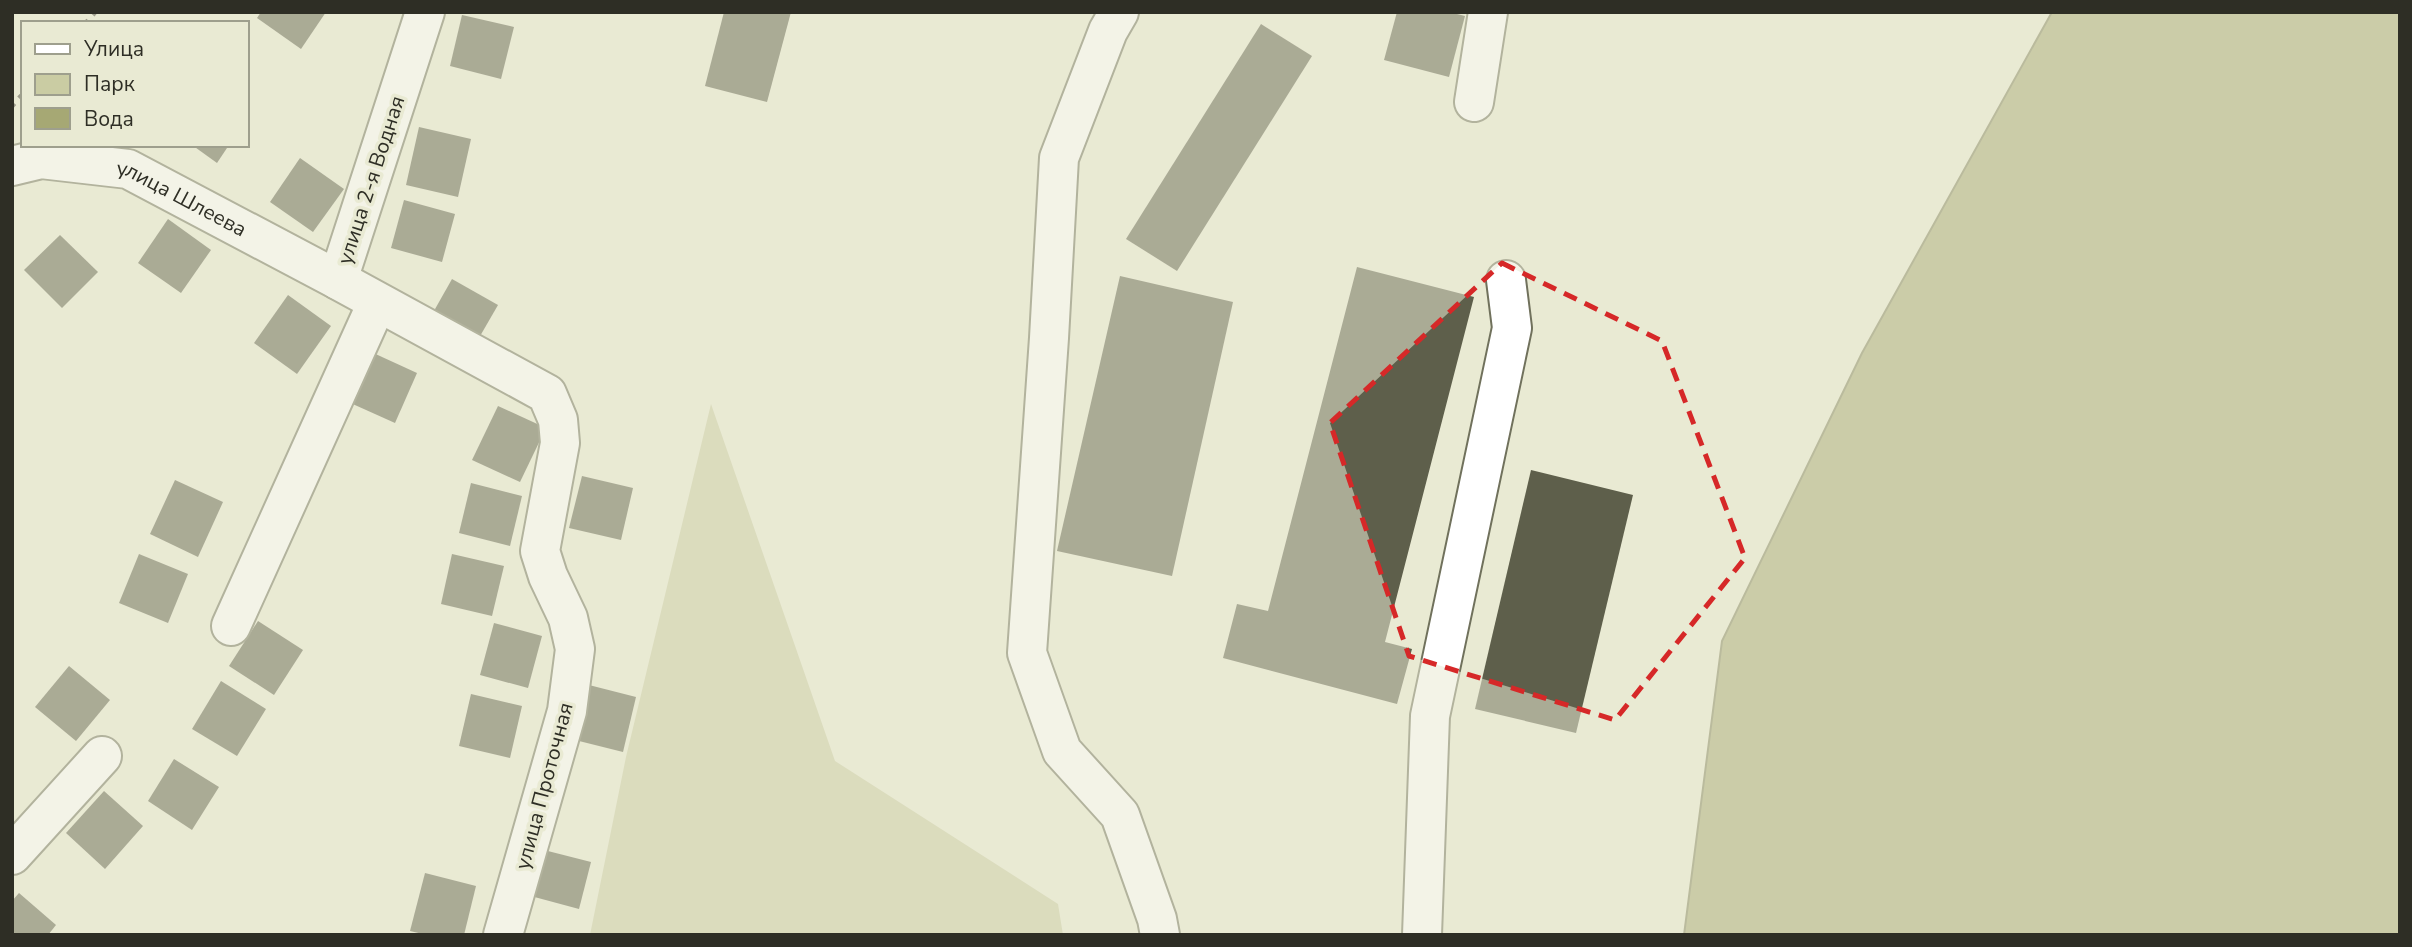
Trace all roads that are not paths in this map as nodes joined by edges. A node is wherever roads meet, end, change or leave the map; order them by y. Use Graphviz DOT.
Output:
graph roads {
  1 [pos="425,12"];
  2 [pos="1119,12"];
  3 [pos="1488,12"];
  4 [pos="1474,102"];
  5 [pos="12,166"];
  6 [pos="338,280"];
  7 [pos="1506,280"];
  8 [pos="377,303"];
  9 [pos="547,394"];
  10 [pos="231,626"];
  11 [pos="102,756"];
  12 [pos="12,855"];
  13 [pos="503,935"];
  14 [pos="1160,935"];
  15 [pos="1422,935"];
  1 -- 6 [label="street, улица 2-я Водная"];
  2 -- 14 [label="street"];
  3 -- 4 [label="street"];
  5 -- 6 [label="street, улица Шлеева"];
  6 -- 8 [label="street, улица 2-я Водная"];
  7 -- 15 [label="street"];
  8 -- 9 [label="street, улица 2-я Водная"];
  8 -- 10 [label="street"];
  9 -- 13 [label="street, улица Проточная"];
  11 -- 12 [label="street"];
}
